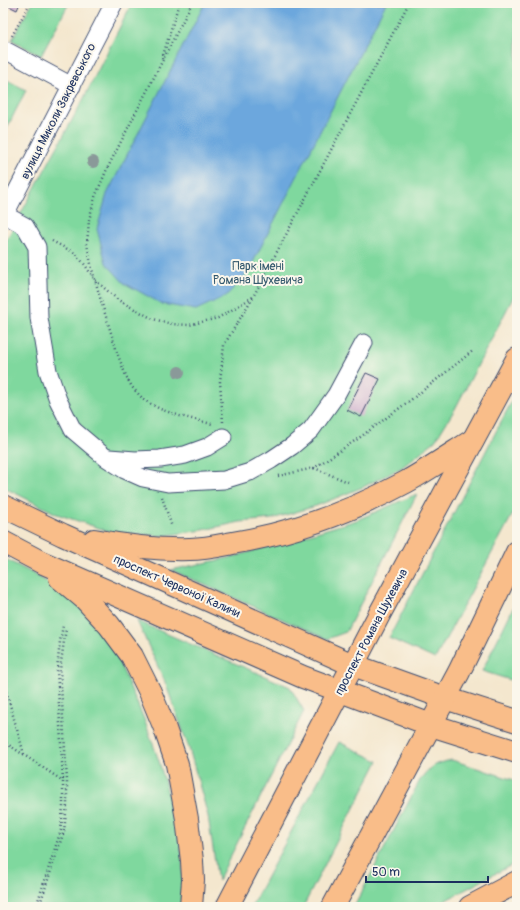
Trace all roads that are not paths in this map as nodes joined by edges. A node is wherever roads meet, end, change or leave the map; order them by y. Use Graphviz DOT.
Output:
graph roads {
  1 [pos="114,3"];
  2 [pos="4,50"];
  3 [pos="72,86"];
  4 [pos="4,216"];
  5 [pos="364,343"];
  6 [pos="517,359"];
  7 [pos="223,437"];
  8 [pos="474,440"];
  9 [pos="105,457"];
  10 [pos="3,506"];
  11 [pos="63,535"];
  12 [pos="3,542"];
  13 [pos="517,552"];
  14 [pos="41,562"];
  15 [pos="353,665"];
  16 [pos="340,690"];
  17 [pos="445,698"];
  18 [pos="517,721"];
  19 [pos="431,725"];
  20 [pos="517,752"];
  21 [pos="517,882"];
  22 [pos="191,907"];
  23 [pos="227,907"];
  24 [pos="333,907"];
  25 [pos="470,907"];
  1 -- 3 [label="street, вулиця Миколи Закревського"];
  2 -- 3 [label="street"];
  3 -- 4 [label="street, вулиця Миколи Закревського"];
  4 -- 9 [label="street"];
  5 -- 9 [label="street"];
  6 -- 8 [label="main road, проспект Романа Шухевича"];
  7 -- 9 [label="street"];
  8 -- 11 [label="main road"];
  8 -- 15 [label="main road, проспект Романа Шухевича"];
  10 -- 11 [label="main road, проспект Червоної Калини"];
  11 -- 15 [label="main road, проспект Червоної Калини"];
  12 -- 14 [label="main road"];
  13 -- 17 [label="main road"];
  14 -- 16 [label="main road"];
  14 -- 22 [label="main road"];
  15 -- 16 [label="main road, проспект Романа Шухевича"];
  15 -- 17 [label="main road, проспект Червоної Калини"];
  16 -- 19 [label="main road"];
  16 -- 23 [label="main road, проспект Романа Шухевича"];
  17 -- 18 [label="main road, проспект Червоної Калини"];
  17 -- 19 [label="main road"];
  19 -- 20 [label="main road"];
  19 -- 24 [label="main road"];
  21 -- 25 [label="main road"];
}
